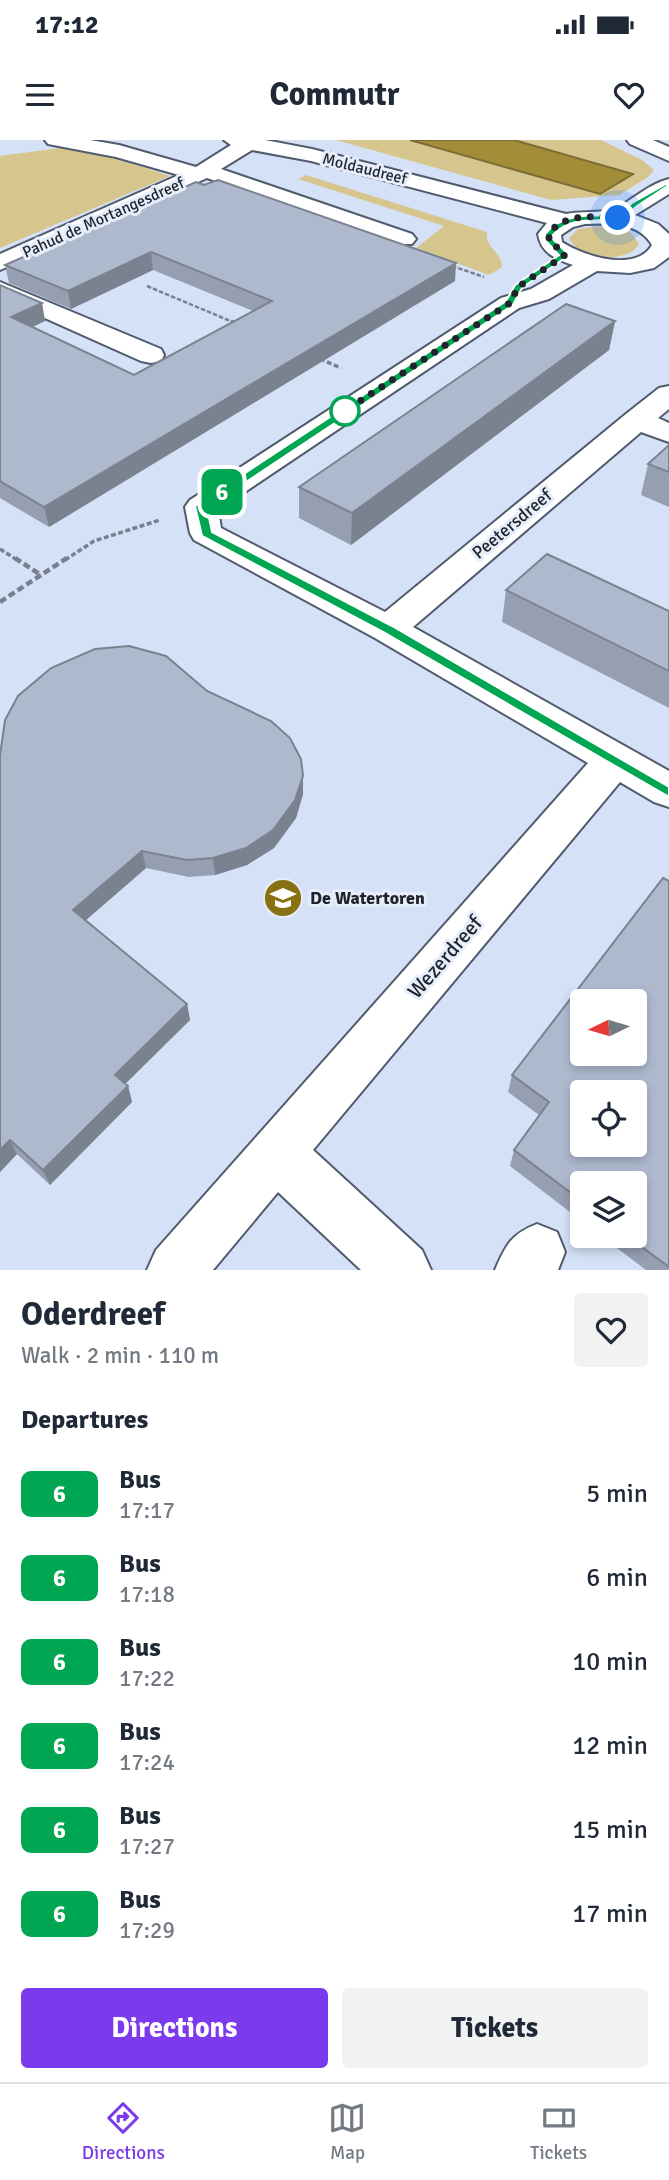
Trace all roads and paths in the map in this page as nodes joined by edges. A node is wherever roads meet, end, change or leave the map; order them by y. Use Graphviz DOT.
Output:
graph roads {
  1 [pos="55,140"];
  2 [pos="636,140"];
  3 [pos="242,141"];
  4 [pos="669,155"];
  5 [pos="202,172"];
  6 [pos="669,185"];
  7 [pos="669,209"];
  8 [pos="618,218"];
  9 [pos="559,225"];
  10 [pos="644,226"];
  11 [pos="404,239"];
  12 [pos="565,255"];
  13 [pos="663,257"];
  14 [pos="0,263"];
  15 [pos="591,264"];
  16 [pos="147,286"];
  17 [pos="0,289"];
  18 [pos="514,295"];
  19 [pos="249,329"];
  20 [pos="151,355"];
  21 [pos="310,355"];
  22 [pos="384,386"];
  23 [pos="669,394"];
  24 [pos="636,420"];
  25 [pos="669,433"];
  26 [pos="201,506"];
  27 [pos="0,549"];
  28 [pos="41,575"];
  29 [pos="0,601"];
  30 [pos="388,629"];
  31 [pos="614,761"];
  32 [pos="669,792"];
  33 [pos="276,1153"];
  34 [pos="176,1270"];
  35 [pos="402,1270"];
  1 -- 5 [label="street"];
  2 -- 4 [label="street"];
  3 -- 5 [label="street, Pahud de Mortangesdreef"];
  3 -- 9 [label="street, Moldaudreef"];
  5 -- 11 [label="street, Pahud de Mortangesdreef"];
  5 -- 14 [label="street, Pahud de Mortangesdreef"];
  6 -- 8 [label="street"];
  7 -- 10 [label="street"];
  8 -- 9 [label="street"];
  8 -- 10 [label="street"];
  9 -- 12 [label="street"];
  10 -- 13 [label="street"];
  11 -- 18 [label="path"];
  12 -- 15 [label="street"];
  12 -- 18 [label="street"];
  13 -- 15 [label="street"];
  15 -- 18 [label="street"];
  16 -- 19 [label="path"];
  17 -- 20 [label="street"];
  18 -- 22 [label="street"];
  21 -- 22 [label="path"];
  22 -- 26 [label="street"];
  23 -- 24 [label="street, Peetersdreef"];
  24 -- 25 [label="street"];
  24 -- 30 [label="street, Peetersdreef"];
  26 -- 28 [label="path"];
  26 -- 30 [label="street"];
  27 -- 28 [label="path"];
  28 -- 29 [label="path"];
  30 -- 31 [label="street"];
  31 -- 32 [label="street"];
  31 -- 33 [label="street, Wezerdreef"];
  33 -- 34 [label="street, Wezerdreef"];
  33 -- 35 [label="street"];
}
